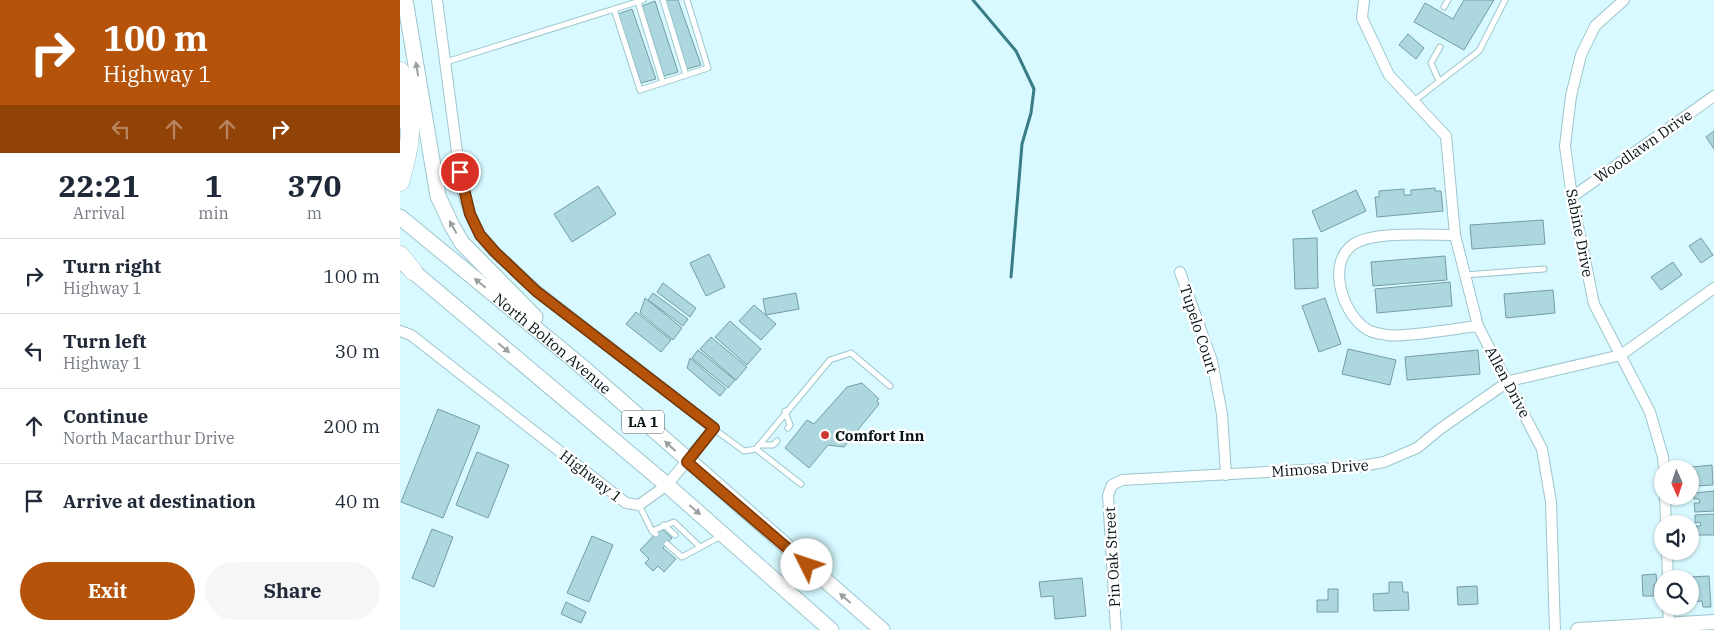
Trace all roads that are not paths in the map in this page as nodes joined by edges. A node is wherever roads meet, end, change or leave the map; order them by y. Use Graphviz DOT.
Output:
graph roads {
  1 [pos="405,0"];
  2 [pos="437,0"];
  3 [pos="663,0"];
  4 [pos="687,0"];
  5 [pos="1364,0"];
  6 [pos="1448,0"];
  7 [pos="1505,0"];
  8 [pos="1624,0"];
  9 [pos="640,1"];
  10 [pos="1444,7"];
  11 [pos="614,9"];
  12 [pos="1440,47"];
  13 [pos="446,62"];
  14 [pos="400,71"];
  15 [pos="686,75"];
  16 [pos="1439,82"];
  17 [pos="663,83"];
  18 [pos="1714,96"];
  19 [pos="1414,101"];
  20 [pos="410,112"];
  21 [pos="400,138"];
  22 [pos="400,182"];
  23 [pos="1572,197"];
  24 [pos="400,217"];
  25 [pos="1455,235"];
  26 [pos="400,255"];
  27 [pos="406,266"];
  28 [pos="1544,269"];
  29 [pos="1180,272"];
  30 [pos="1465,275"];
  31 [pos="1714,288"];
  32 [pos="1478,326"];
  33 [pos="400,331"];
  34 [pos="1622,355"];
  35 [pos="580,365"];
  36 [pos="1509,381"];
  37 [pos="890,386"];
  38 [pos="785,411"];
  39 [pos="714,428"];
  40 [pos="788,428"];
  41 [pos="777,441"];
  42 [pos="757,447"];
  43 [pos="1663,460"];
  44 [pos="687,462"];
  45 [pos="1226,474"];
  46 [pos="801,484"];
  47 [pos="667,485"];
  48 [pos="1112,485"];
  49 [pos="639,505"];
  50 [pos="664,525"];
  51 [pos="675,535"];
  52 [pos="724,535"];
  53 [pos="667,544"];
  54 [pos="686,546"];
  55 [pos="699,546"];
  56 [pos="692,551"];
  57 [pos="1668,615"];
  58 [pos="1714,622"];
  59 [pos="1669,624"];
  60 [pos="831,630"];
  61 [pos="882,630"];
  62 [pos="1116,630"];
  63 [pos="1555,630"];
  64 [pos="1578,630"];
  35 -- 1 [label="main road, one-way"];
  2 -- 13 [label="street"];
  3 -- 15 [label="lane"];
  4 -- 15 [label="lane"];
  5 -- 19 [label="street"];
  6 -- 10 [label="lane"];
  7 -- 16 [label="lane"];
  8 -- 23 [label="street, Sabine Drive"];
  9 -- 11 [label="lane"];
  9 -- 17 [label="lane"];
  11 -- 13 [label="lane"];
  11 -- 17 [label="lane"];
  12 -- 16 [label="lane"];
  13 -- 39 [label="street"];
  14 -- 20 [label="highway"];
  15 -- 17 [label="lane"];
  16 -- 19 [label="lane"];
  18 -- 23 [label="street, Woodlawn Drive"];
  19 -- 25 [label="street, Allen Drive"];
  20 -- 21 [label="highway"];
  20 -- 22 [label="highway"];
  23 -- 34 [label="street, Sabine Drive"];
  35 -- 24 [label="main road, North Bolton Avenue / LA 1, one-way"];
  25 -- 30 [label="street, Allen Drive"];
  25 -- 32 [label="street"];
  26 -- 27 [label="highway"];
  27 -- 47 [label="main road, LA 1, one-way"];
  28 -- 30 [label="lane"];
  29 -- 45 [label="street, Tupelo Court"];
  30 -- 32 [label="street, Allen Drive"];
  31 -- 34 [label="street"];
  32 -- 36 [label="street, Allen Drive"];
  33 -- 49 [label="street, Highway 1"];
  34 -- 36 [label="street, Mimosa Drive"];
  34 -- 43 [label="street, Sabine Drive"];
  44 -- 35 [label="main road, North Bolton Avenue / LA 1, one-way"];
  36 -- 45 [label="street, Mimosa Drive"];
  36 -- 63 [label="street, Allen Drive"];
  37 -- 38 [label="lane"];
  38 -- 40 [label="lane"];
  38 -- 42 [label="lane"];
  39 -- 42 [label="lane"];
  39 -- 44 [label="street, Highway 1"];
  41 -- 42 [label="lane"];
  42 -- 46 [label="lane"];
  44 -- 47 [label="street, Highway 1"];
  61 -- 44 [label="main road, North Bolton Avenue / LA 1, one-way"];
  45 -- 48 [label="street, Mimosa Drive"];
  47 -- 49 [label="street, Highway 1"];
  47 -- 52 [label="main road, LA 1, one-way"];
  48 -- 62 [label="street, Pin Oak Street"];
  49 -- 50 [label="lane"];
  50 -- 51 [label="lane"];
  50 -- 55 [label="lane"];
  52 -- 55 [label="lane"];
  52 -- 60 [label="main road, LA 1"];
  53 -- 56 [label="lane"];
  54 -- 56 [label="lane"];
  55 -- 56 [label="lane"];
  57 -- 59 [label="street"];
  58 -- 59 [label="street"];
  59 -- 64 [label="street"];
}
